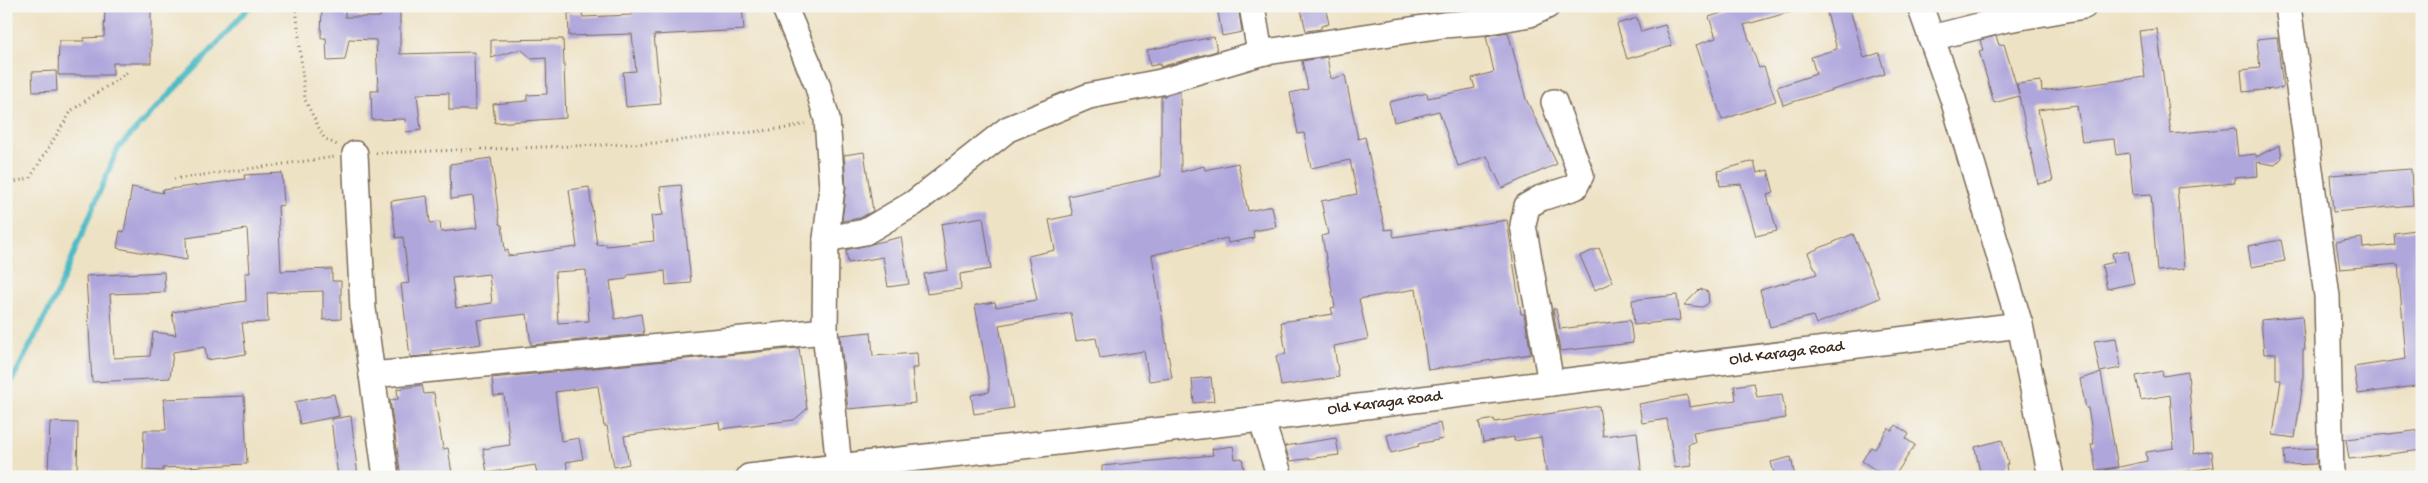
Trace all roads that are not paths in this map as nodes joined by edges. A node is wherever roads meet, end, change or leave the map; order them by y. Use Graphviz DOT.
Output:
graph roads {
  1 [pos="784,6"];
  2 [pos="1252,6"];
  3 [pos="1547,6"];
  4 [pos="1920,6"];
  5 [pos="2084,6"];
  6 [pos="2288,6"];
  7 [pos="1931,38"];
  8 [pos="1260,53"];
  9 [pos="1554,102"];
  10 [pos="355,154"];
  11 [pos="826,239"];
  12 [pos="2020,325"];
  13 [pos="824,331"];
  14 [pos="372,375"];
  15 [pos="1551,383"];
  16 [pos="1261,419"];
  17 [pos="839,467"];
  18 [pos="386,477"];
  19 [pos="749,477"];
  20 [pos="1280,477"];
  21 [pos="2051,477"];
  22 [pos="2331,477"];
  1 -- 11 [label="street"];
  2 -- 8 [label="street"];
  3 -- 8 [label="street"];
  4 -- 7 [label="street"];
  5 -- 7 [label="street"];
  6 -- 22 [label="street"];
  7 -- 12 [label="street"];
  8 -- 11 [label="street"];
  9 -- 15 [label="street"];
  10 -- 14 [label="street"];
  11 -- 13 [label="street"];
  12 -- 15 [label="street, Old Karaga Road"];
  12 -- 21 [label="street"];
  13 -- 14 [label="street"];
  13 -- 17 [label="street"];
  14 -- 18 [label="street"];
  15 -- 16 [label="street, Old Karaga Road"];
  16 -- 17 [label="street, Old Karaga Road"];
  16 -- 20 [label="street"];
  17 -- 19 [label="street, Old Karaga Road"];
}
